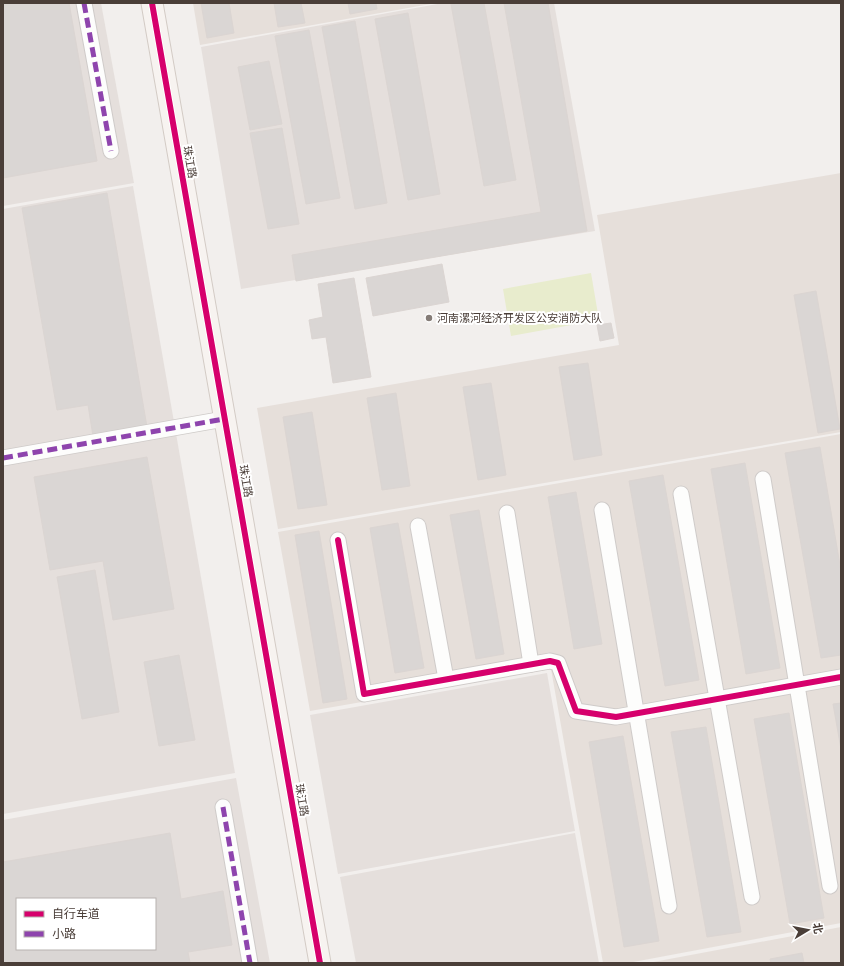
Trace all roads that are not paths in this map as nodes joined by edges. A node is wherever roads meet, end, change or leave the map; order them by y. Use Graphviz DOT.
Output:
graph roads {
  1 [pos="84,3"];
  2 [pos="152,3"];
  3 [pos="111,151"];
  4 [pos="224,419"];
  5 [pos="3,458"];
  6 [pos="763,479"];
  7 [pos="681,494"];
  8 [pos="602,510"];
  9 [pos="507,513"];
  10 [pos="418,526"];
  11 [pos="338,540"];
  12 [pos="531,664"];
  13 [pos="841,678"];
  14 [pos="446,679"];
  15 [pos="797,685"];
  16 [pos="717,699"];
  17 [pos="636,714"];
  18 [pos="223,807"];
  19 [pos="830,886"];
  20 [pos="752,897"];
  21 [pos="668,906"];
  22 [pos="250,963"];
  23 [pos="320,963"];
  1 -- 3 [label="street"];
  2 -- 4 [label="street, 珠江路"];
  4 -- 5 [label="street"];
  4 -- 23 [label="street, 珠江路"];
  6 -- 15 [label="street"];
  7 -- 16 [label="street"];
  8 -- 17 [label="street"];
  9 -- 12 [label="street"];
  10 -- 14 [label="street"];
  11 -- 14 [label="street"];
  12 -- 14 [label="street"];
  12 -- 17 [label="street"];
  13 -- 15 [label="street"];
  15 -- 16 [label="street"];
  15 -- 19 [label="street"];
  16 -- 17 [label="street"];
  16 -- 20 [label="street"];
  17 -- 21 [label="street"];
  18 -- 22 [label="street"];
}
